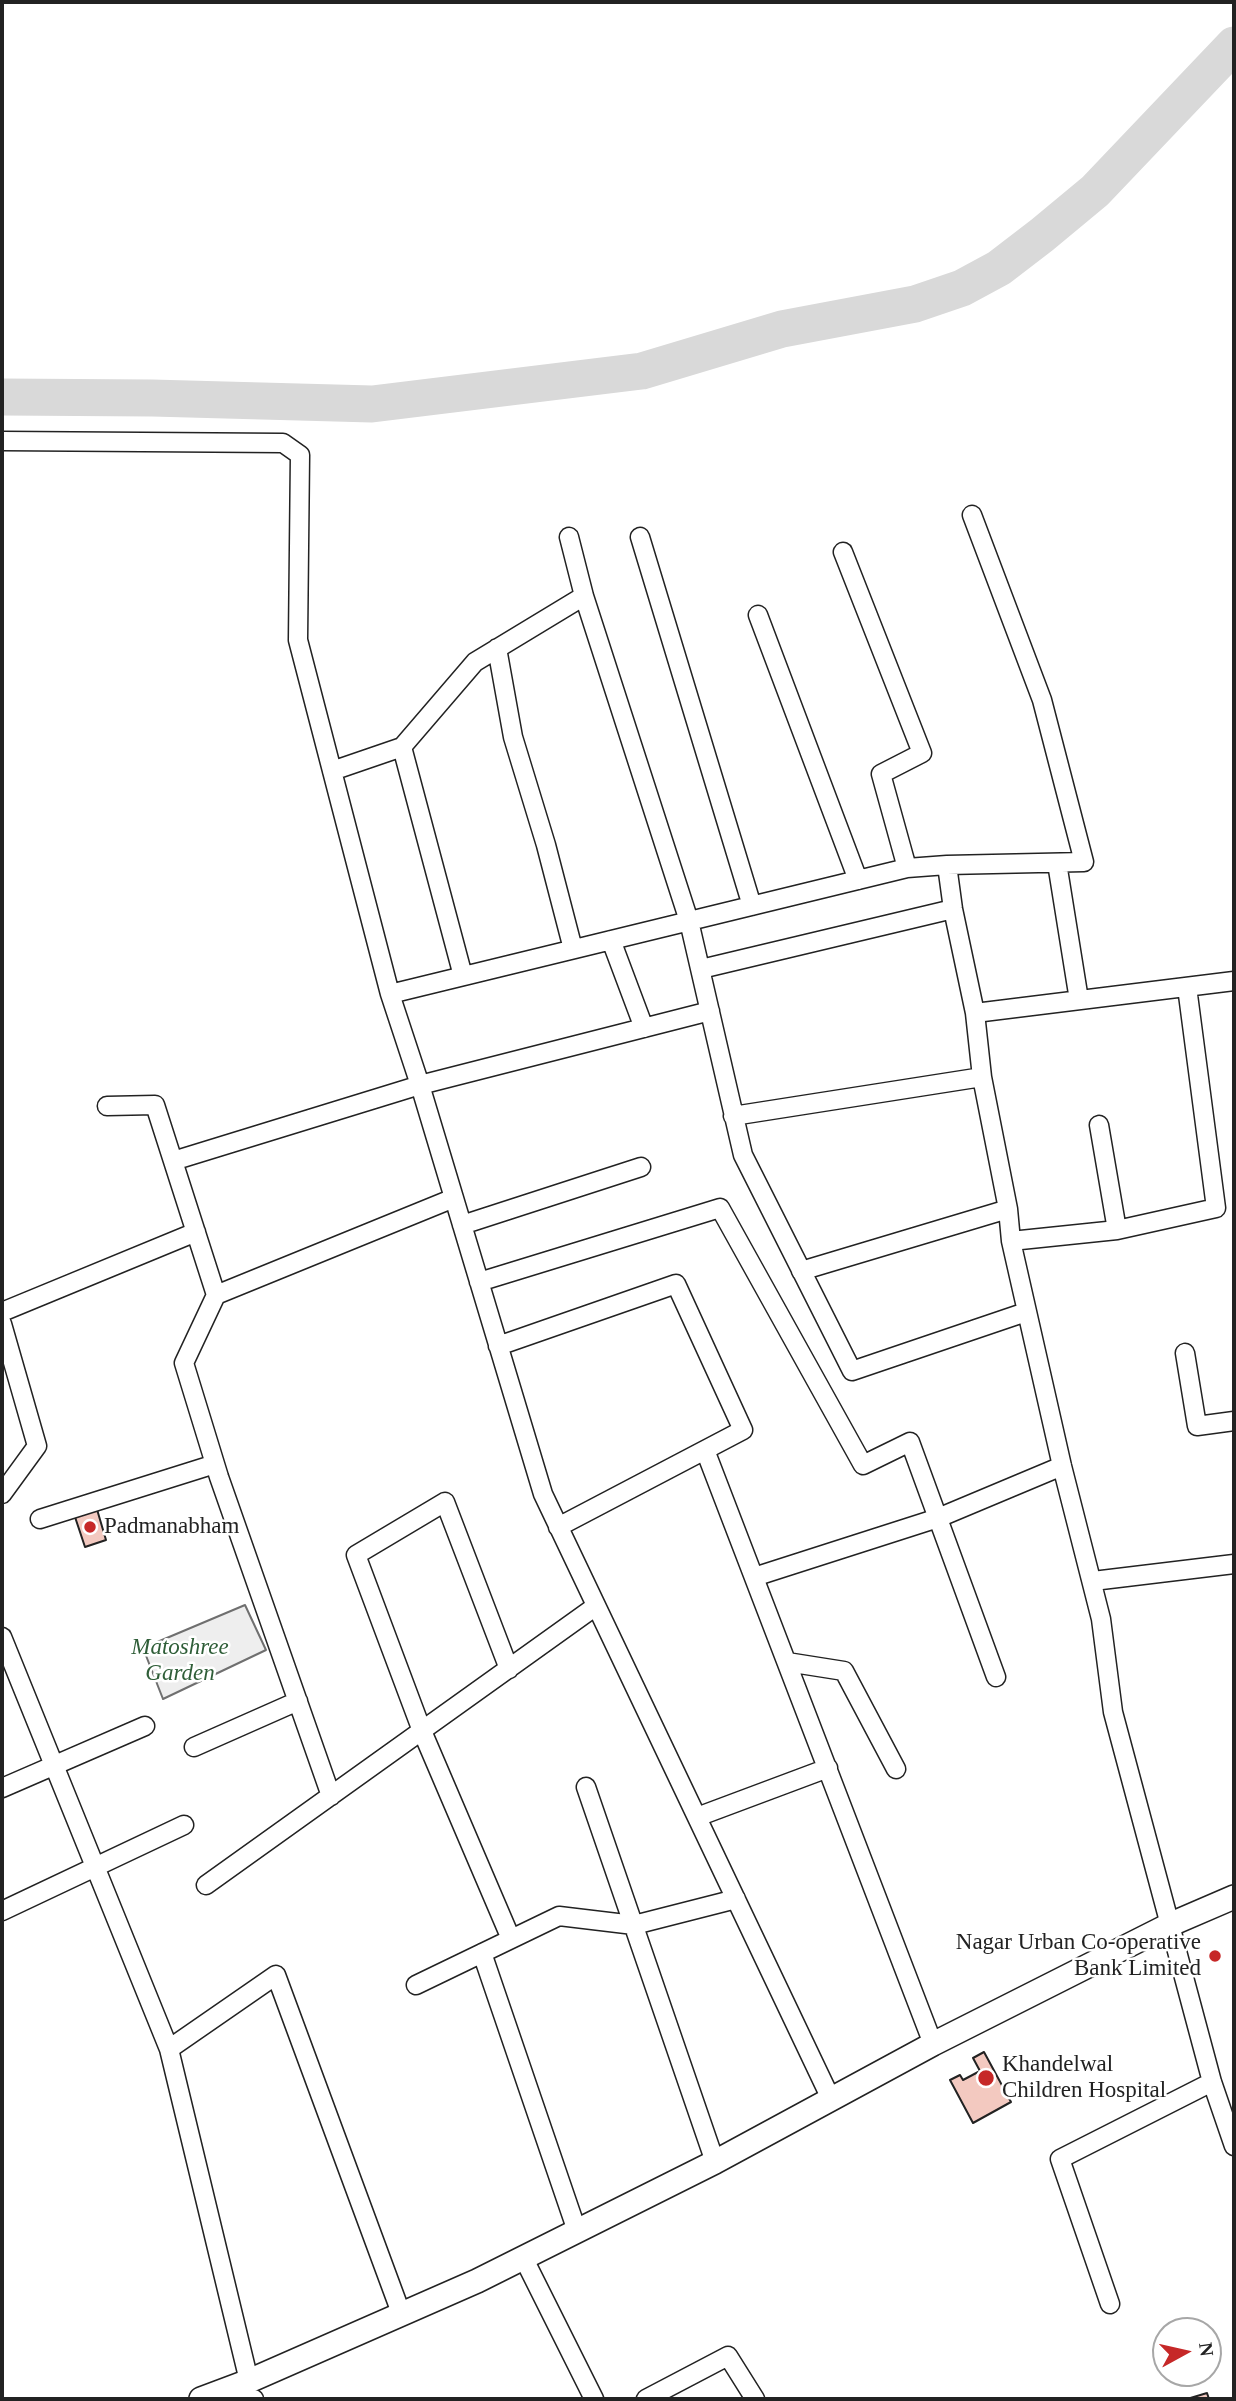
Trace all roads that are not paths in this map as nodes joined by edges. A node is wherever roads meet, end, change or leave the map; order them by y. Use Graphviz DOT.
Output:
graph roads {
  1 [pos="2,441"];
  2 [pos="972,515"];
  3 [pos="569,537"];
  4 [pos="640,537"];
  5 [pos="843,552"];
  6 [pos="584,596"];
  7 [pos="758,615"];
  8 [pos="497,648"];
  9 [pos="402,747"];
  10 [pos="332,771"];
  11 [pos="1057,863"];
  12 [pos="947,865"];
  13 [pos="907,868"];
  14 [pos="858,880"];
  15 [pos="751,906"];
  16 [pos="953,909"];
  17 [pos="689,921"];
  18 [pos="611,940"];
  19 [pos="573,949"];
  20 [pos="701,969"];
  21 [pos="463,976"];
  22 [pos="1234,981"];
  23 [pos="1187,987"];
  24 [pos="390,994"];
  25 [pos="1079,1000"];
  26 [pos="710,1011"];
  27 [pos="975,1013"];
  28 [pos="644,1028"];
  29 [pos="982,1077"];
  30 [pos="420,1084"];
  31 [pos="107,1106"];
  32 [pos="733,1116"];
  33 [pos="1099,1125"];
  34 [pos="173,1161"];
  35 [pos="641,1167"];
  36 [pos="454,1198"];
  37 [pos="1009,1209"];
  38 [pos="462,1225"];
  39 [pos="1117,1230"];
  40 [pos="196,1232"];
  41 [pos="1011,1241"];
  42 [pos="801,1271"];
  43 [pos="479,1282"];
  44 [pos="216,1295"];
  45 [pos="2,1312"];
  46 [pos="1026,1312"];
  47 [pos="2,1324"];
  48 [pos="498,1346"];
  49 [pos="1185,1353"];
  50 [pos="1234,1421"];
  51 [pos="705,1450"];
  52 [pos="215,1464"];
  53 [pos="1062,1465"];
  54 [pos="2,1494"];
  55 [pos="938,1518"];
  56 [pos="40,1519"];
  57 [pos="558,1527"];
  58 [pos="1234,1564"];
  59 [pos="754,1577"];
  60 [pos="1093,1581"];
  61 [pos="596,1606"];
  62 [pos="2,1637"];
  63 [pos="787,1662"];
  64 [pos="509,1668"];
  65 [pos="996,1677"];
  66 [pos="298,1701"];
  67 [pos="145,1726"];
  68 [pos="422,1731"];
  69 [pos="194,1747"];
  70 [pos="54,1766"];
  71 [pos="828,1768"];
  72 [pos="895,1769"];
  73 [pos="586,1787"];
  74 [pos="2,1788"];
  75 [pos="331,1796"];
  76 [pos="697,1817"];
  77 [pos="184,1825"];
  78 [pos="95,1866"];
  79 [pos="206,1885"];
  80 [pos="1234,1897"];
  81 [pos="736,1899"];
  82 [pos="2,1911"];
  83 [pos="634,1925"];
  84 [pos="1169,1925"];
  85 [pos="511,1939"];
  86 [pos="482,1953"];
  87 [pos="416,1985"];
  88 [pos="933,2044"];
  89 [pos="169,2049"];
  90 [pos="1212,2082"];
  91 [pos="831,2099"];
  92 [pos="1234,2146"];
  93 [pos="715,2162"];
  94 [pos="577,2231"];
  95 [pos="523,2257"];
  96 [pos="1110,2304"];
  97 [pos="401,2313"];
  98 [pos="251,2390"];
  99 [pos="205,2397"];
  100 [pos="594,2399"];
  101 [pos="646,2399"];
  102 [pos="755,2399"];
  1 -- 10 [label="street"];
  2 -- 11 [label="street"];
  3 -- 6 [label="street"];
  4 -- 15 [label="street"];
  5 -- 13 [label="street"];
  6 -- 8 [label="street"];
  6 -- 17 [label="street"];
  7 -- 14 [label="street"];
  8 -- 9 [label="street"];
  8 -- 19 [label="street"];
  9 -- 10 [label="street"];
  9 -- 21 [label="street"];
  10 -- 24 [label="street"];
  11 -- 12 [label="street"];
  11 -- 25 [label="street"];
  12 -- 13 [label="street"];
  12 -- 16 [label="street"];
  13 -- 14 [label="street"];
  14 -- 15 [label="street"];
  15 -- 17 [label="street"];
  16 -- 20 [label="street"];
  16 -- 27 [label="street"];
  17 -- 18 [label="street"];
  17 -- 20 [label="street"];
  18 -- 19 [label="street"];
  18 -- 28 [label="street"];
  19 -- 21 [label="street"];
  20 -- 26 [label="street"];
  21 -- 24 [label="street"];
  22 -- 23 [label="street"];
  23 -- 25 [label="street"];
  23 -- 39 [label="street"];
  24 -- 30 [label="street"];
  25 -- 27 [label="street"];
  26 -- 28 [label="street"];
  26 -- 32 [label="street"];
  27 -- 29 [label="street"];
  28 -- 30 [label="street"];
  29 -- 32 [label="street"];
  29 -- 37 [label="street"];
  30 -- 34 [label="street"];
  30 -- 36 [label="street"];
  31 -- 34 [label="street"];
  32 -- 42 [label="street"];
  33 -- 39 [label="street"];
  34 -- 40 [label="street"];
  35 -- 38 [label="street"];
  36 -- 38 [label="street"];
  36 -- 44 [label="street"];
  37 -- 41 [label="street"];
  37 -- 42 [label="street"];
  38 -- 43 [label="street"];
  39 -- 41 [label="street"];
  40 -- 44 [label="street"];
  40 -- 45 [label="street"];
  41 -- 46 [label="street"];
  42 -- 46 [label="street"];
  43 -- 48 [label="street"];
  43 -- 55 [label="street"];
  44 -- 52 [label="street"];
  46 -- 53 [label="street"];
  47 -- 54 [label="street"];
  48 -- 51 [label="street"];
  48 -- 57 [label="street"];
  49 -- 50 [label="street"];
  51 -- 57 [label="street"];
  51 -- 59 [label="street"];
  52 -- 56 [label="street"];
  52 -- 66 [label="street"];
  53 -- 55 [label="street"];
  53 -- 60 [label="street"];
  55 -- 59 [label="street"];
  55 -- 65 [label="street"];
  57 -- 61 [label="street"];
  58 -- 60 [label="street"];
  59 -- 63 [label="street"];
  60 -- 84 [label="street"];
  61 -- 64 [label="street"];
  61 -- 76 [label="street"];
  62 -- 70 [label="street"];
  63 -- 71 [label="street"];
  63 -- 72 [label="street"];
  64 -- 68 [label="street"];
  64 -- 68 [label="street"];
  66 -- 69 [label="street"];
  66 -- 75 [label="street"];
  67 -- 70 [label="street"];
  68 -- 75 [label="street"];
  68 -- 85 [label="street"];
  70 -- 74 [label="street"];
  70 -- 78 [label="street"];
  71 -- 76 [label="street"];
  71 -- 88 [label="street"];
  73 -- 83 [label="street"];
  75 -- 79 [label="street"];
  76 -- 81 [label="street"];
  77 -- 78 [label="street"];
  78 -- 82 [label="street"];
  78 -- 89 [label="street"];
  80 -- 84 [label="street"];
  81 -- 83 [label="street"];
  81 -- 91 [label="street"];
  83 -- 85 [label="street"];
  83 -- 93 [label="street"];
  84 -- 88 [label="street"];
  84 -- 90 [label="street"];
  85 -- 86 [label="street"];
  86 -- 87 [label="street"];
  86 -- 94 [label="street"];
  88 -- 91 [label="street"];
  89 -- 97 [label="street"];
  89 -- 98 [label="street"];
  90 -- 92 [label="street"];
  90 -- 96 [label="street"];
  91 -- 93 [label="street"];
  93 -- 94 [label="street"];
  94 -- 95 [label="street"];
  95 -- 97 [label="street"];
  95 -- 100 [label="street"];
  97 -- 98 [label="street"];
  98 -- 99 [label="street"];
  101 -- 102 [label="street"];
}
